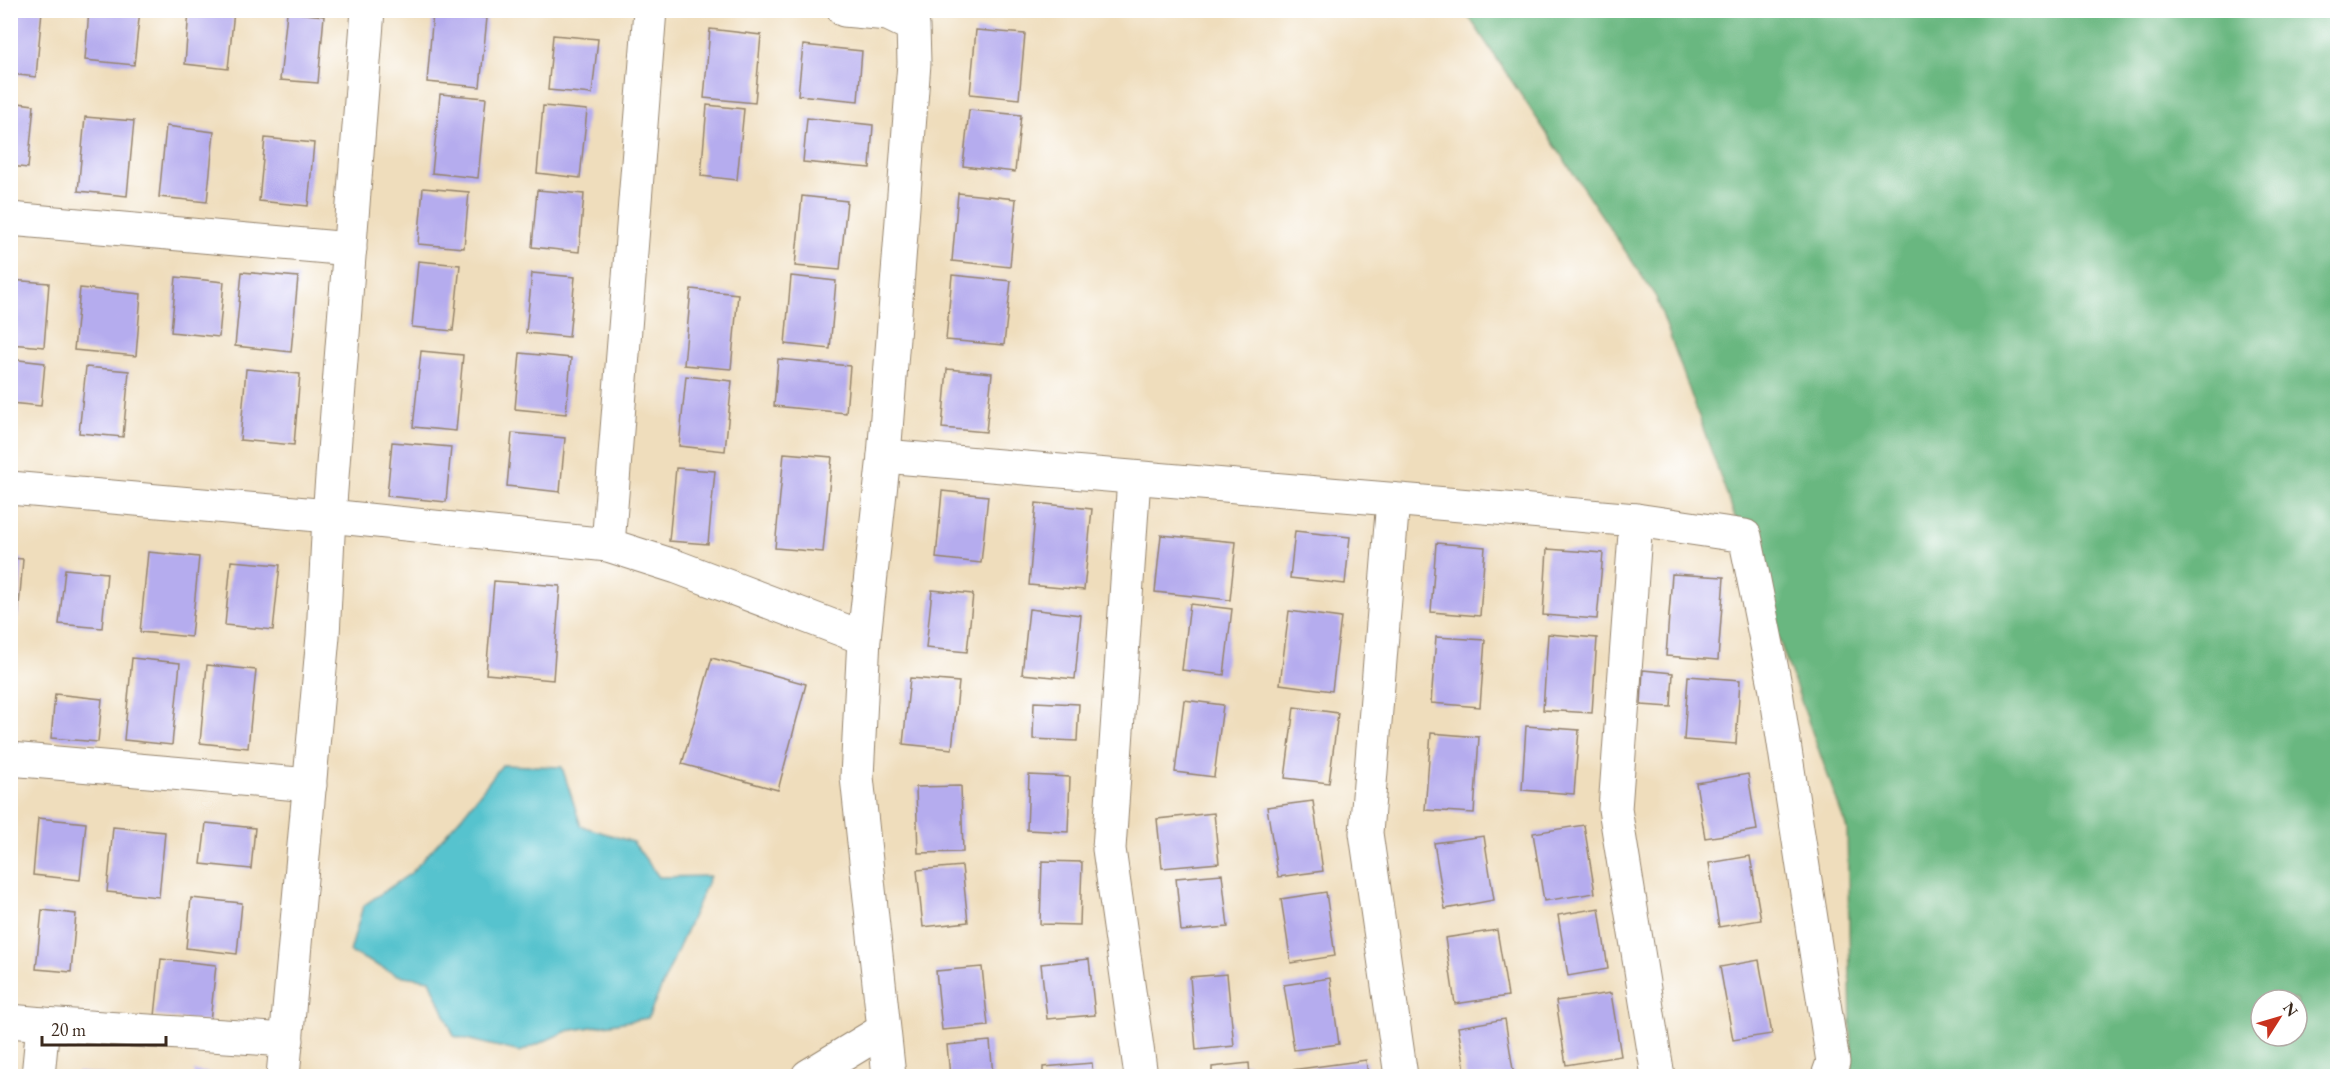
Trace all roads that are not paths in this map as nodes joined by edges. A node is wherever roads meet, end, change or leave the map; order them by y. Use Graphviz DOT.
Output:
graph roads {
  1 [pos="369,10"];
  2 [pos="650,10"];
  3 [pos="844,10"];
  4 [pos="10,219"];
  5 [pos="350,249"];
  6 [pos="884,456"];
  7 [pos="1134,478"];
  8 [pos="10,488"];
  9 [pos="1394,500"];
  10 [pos="329,516"];
  11 [pos="1636,520"];
  12 [pos="608,545"];
  13 [pos="864,638"];
  14 [pos="10,759"];
  15 [pos="310,785"];
  16 [pos="10,1021"];
  17 [pos="43,1024"];
  18 [pos="882,1031"];
  19 [pos="287,1040"];
  20 [pos="38,1077"];
  21 [pos="283,1077"];
  22 [pos="808,1077"];
  23 [pos="889,1077"];
  24 [pos="1141,1077"];
  25 [pos="1401,1077"];
  26 [pos="1658,1077"];
  27 [pos="1828,1077"];
  1 -- 5 [label="street"];
  2 -- 12 [label="street"];
  3 -- 6 [label="street"];
  4 -- 5 [label="street"];
  5 -- 10 [label="street"];
  6 -- 7 [label="street"];
  6 -- 13 [label="street"];
  7 -- 9 [label="street"];
  7 -- 24 [label="street"];
  8 -- 10 [label="street"];
  9 -- 11 [label="street"];
  9 -- 25 [label="street"];
  10 -- 12 [label="street"];
  10 -- 15 [label="street"];
  11 -- 26 [label="street"];
  11 -- 27 [label="street"];
  12 -- 13 [label="street"];
  13 -- 18 [label="street"];
  14 -- 15 [label="street"];
  15 -- 19 [label="street"];
  16 -- 17 [label="street"];
  17 -- 19 [label="street"];
  17 -- 20 [label="street"];
  18 -- 22 [label="street"];
  18 -- 23 [label="street"];
  19 -- 21 [label="street"];
}
